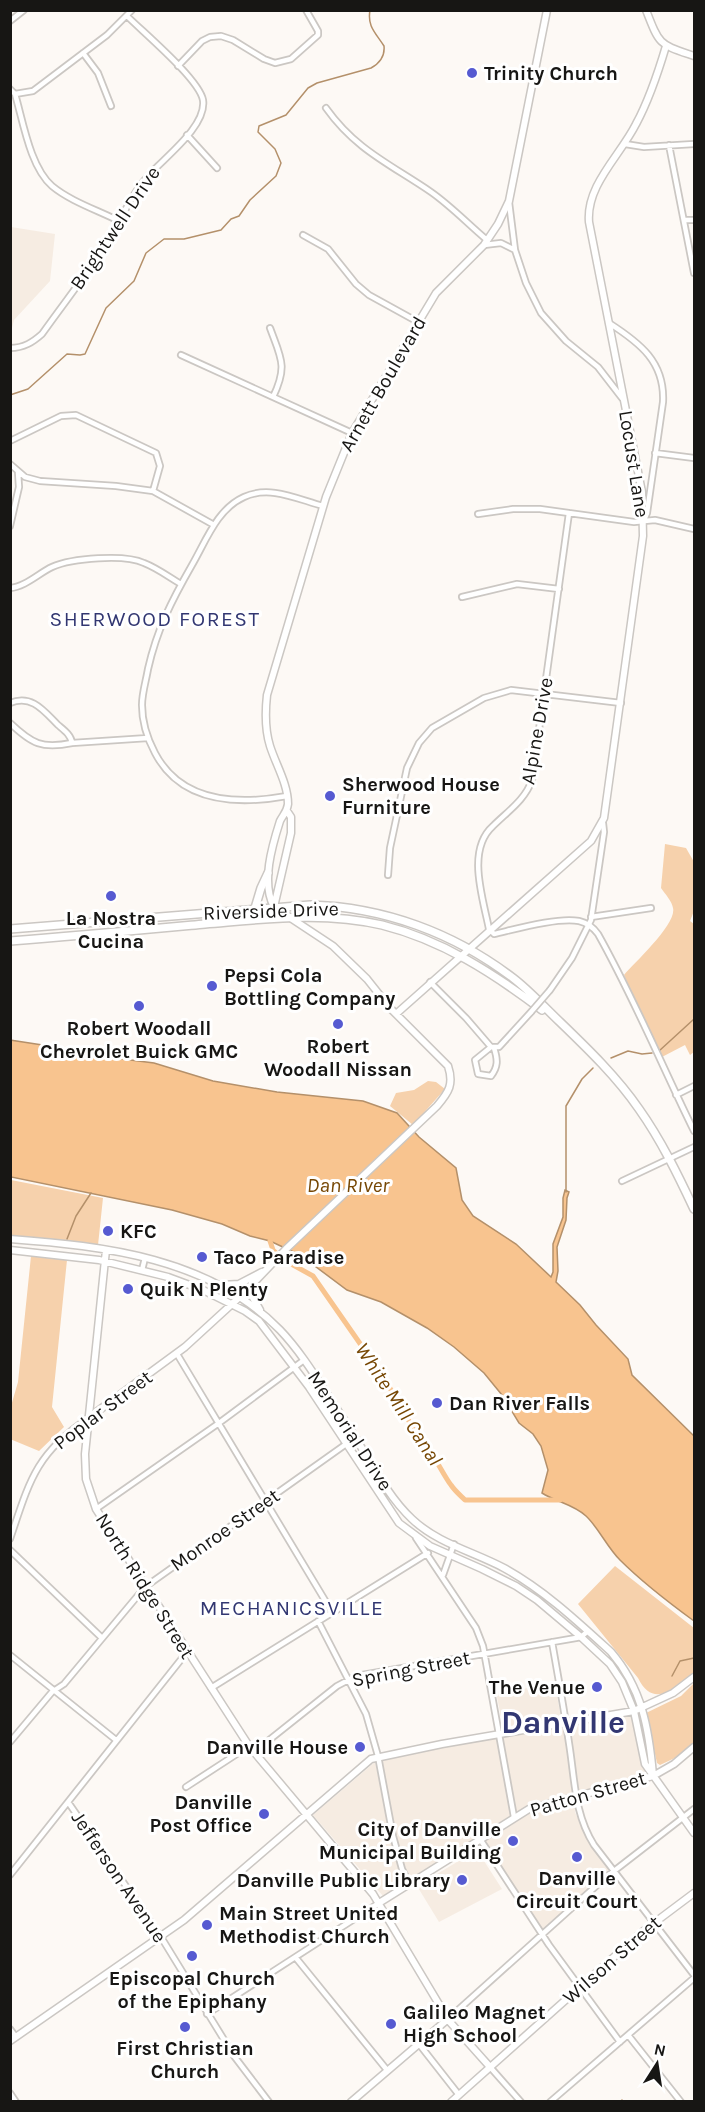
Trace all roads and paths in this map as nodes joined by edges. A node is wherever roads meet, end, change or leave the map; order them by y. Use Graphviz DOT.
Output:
graph roads {
  1 [pos="24,10"];
  2 [pos="132,10"];
  3 [pos="306,10"];
  4 [pos="547,10"];
  5 [pos="646,10"];
  6 [pos="127,16"];
  7 [pos="10,21"];
  8 [pos="666,46"];
  9 [pos="83,53"];
  10 [pos="694,56"];
  11 [pos="178,66"];
  12 [pos="10,89"];
  13 [pos="15,94"];
  14 [pos="111,106"];
  15 [pos="326,108"];
  16 [pos="187,135"];
  17 [pos="625,144"];
  18 [pos="694,144"];
  19 [pos="669,145"];
  20 [pos="216,168"];
  21 [pos="509,201"];
  22 [pos="684,220"];
  23 [pos="694,220"];
  24 [pos="119,221"];
  25 [pos="303,235"];
  26 [pos="485,243"];
  27 [pos="515,250"];
  28 [pos="694,273"];
  29 [pos="418,322"];
  30 [pos="609,322"];
  31 [pos="270,328"];
  32 [pos="10,348"];
  33 [pos="181,355"];
  34 [pos="273,397"];
  35 [pos="624,400"];
  36 [pos="352,433"];
  37 [pos="10,441"];
  38 [pos="655,453"];
  39 [pos="694,458"];
  40 [pos="10,464"];
  41 [pos="18,472"];
  42 [pos="153,491"];
  43 [pos="323,506"];
  44 [pos="569,513"];
  45 [pos="478,514"];
  46 [pos="644,520"];
  47 [pos="214,525"];
  48 [pos="10,526"];
  49 [pos="694,529"];
  50 [pos="181,584"];
  51 [pos="10,588"];
  52 [pos="559,589"];
  53 [pos="462,597"];
  54 [pos="544,693"];
  55 [pos="10,703"];
  56 [pos="621,703"];
  57 [pos="10,723"];
  58 [pos="148,738"];
  59 [pos="72,743"];
  60 [pos="287,796"];
  61 [pos="287,811"];
  62 [pos="603,823"];
  63 [pos="268,873"];
  64 [pos="388,875"];
  65 [pos="281,876"];
  66 [pos="274,907"];
  67 [pos="255,908"];
  68 [pos="651,908"];
  69 [pos="153,917"];
  70 [pos="289,917"];
  71 [pos="591,917"];
  72 [pos="589,925"];
  73 [pos="155,929"];
  74 [pos="10,930"];
  75 [pos="490,931"];
  76 [pos="10,941"];
  77 [pos="468,949"];
  78 [pos="460,956"];
  79 [pos="430,982"];
  80 [pos="396,1014"];
  81 [pos="568,1029"];
  82 [pos="492,1048"];
  83 [pos="694,1086"];
  84 [pos="676,1095"];
  85 [pos="694,1131"];
  86 [pos="694,1147"];
  87 [pos="669,1159"];
  88 [pos="622,1181"];
  89 [pos="694,1209"];
  90 [pos="10,1239"];
  91 [pos="10,1250"];
  92 [pos="106,1250"];
  93 [pos="145,1258"];
  94 [pos="105,1261"];
  95 [pos="183,1268"];
  96 [pos="142,1270"];
  97 [pos="266,1270"];
  98 [pos="179,1281"];
  99 [pos="217,1284"];
  100 [pos="252,1285"];
  101 [pos="239,1297"];
  102 [pos="231,1304"];
  103 [pos="264,1315"];
  104 [pos="177,1354"];
  105 [pos="304,1360"];
  106 [pos="295,1367"];
  107 [pos="87,1419"];
  108 [pos="219,1424"];
  109 [pos="356,1437"];
  110 [pos="347,1443"];
  111 [pos="266,1502"];
  112 [pos="96,1509"];
  113 [pos="414,1536"];
  114 [pos="10,1539"];
  115 [pos="454,1544"];
  116 [pos="10,1550"];
  117 [pos="428,1553"];
  118 [pos="450,1556"];
  119 [pos="442,1576"];
  120 [pos="518,1576"];
  121 [pos="510,1583"];
  122 [pos="145,1587"];
  123 [pos="332,1612"];
  124 [pos="318,1621"];
  125 [pos="588,1630"];
  126 [pos="581,1636"];
  127 [pos="102,1638"];
  128 [pos="552,1642"];
  129 [pos="187,1652"];
  130 [pos="10,1655"];
  131 [pos="485,1655"];
  132 [pos="694,1677"];
  133 [pos="349,1679"];
  134 [pos="210,1689"];
  135 [pos="54,1690"];
  136 [pos="643,1708"];
  137 [pos="634,1711"];
  138 [pos="566,1722"];
  139 [pos="500,1734"];
  140 [pos="116,1740"];
  141 [pos="10,1742"];
  142 [pos="249,1746"];
  143 [pos="694,1747"];
  144 [pos="254,1752"];
  145 [pos="378,1756"];
  146 [pos="653,1776"];
  147 [pos="186,1787"];
  148 [pos="576,1796"];
  149 [pos="68,1802"];
  150 [pos="694,1809"];
  151 [pos="306,1814"];
  152 [pos="514,1817"];
  153 [pos="684,1818"];
  154 [pos="694,1833"];
  155 [pos="480,1839"];
  156 [pos="613,1871"];
  157 [pos="10,1875"];
  158 [pos="409,1883"];
  159 [pos="694,1893"];
  160 [pos="379,1903"];
  161 [pos="654,1923"];
  162 [pos="542,1935"];
  163 [pos="161,1937"];
  164 [pos="296,1958"];
  165 [pos="694,1976"];
  166 [pos="580,1988"];
  167 [pos="207,2014"];
  168 [pos="448,2019"];
  169 [pos="10,2029"];
  170 [pos="628,2035"];
  171 [pos="13,2039"];
  172 [pos="620,2042"];
  173 [pos="419,2044"];
  174 [pos="490,2067"];
  175 [pos="387,2070"];
  176 [pos="10,2093"];
  177 [pos="459,2095"];
  178 [pos="16,2102"];
  179 [pos="269,2102"];
  180 [pos="351,2102"];
  181 [pos="452,2102"];
  182 [pos="521,2102"];
  183 [pos="550,2102"];
  184 [pos="681,2102"];
  1 -- 7 [label="street"];
  2 -- 6 [label="street"];
  3 -- 11 [label="street"];
  4 -- 21 [label="main road, Arnett Boulevard"];
  5 -- 8 [label="main road"];
  6 -- 9 [label="street"];
  6 -- 11 [label="street, Brightwell Drive"];
  8 -- 10 [label="main road"];
  8 -- 17 [label="main road, Locust Lane"];
  9 -- 13 [label="street"];
  9 -- 14 [label="street"];
  11 -- 16 [label="street, Brightwell Drive"];
  12 -- 13 [label="street"];
  13 -- 24 [label="street"];
  15 -- 26 [label="street"];
  16 -- 20 [label="street"];
  16 -- 24 [label="street, Brightwell Drive"];
  17 -- 19 [label="street"];
  17 -- 30 [label="main road, Locust Lane"];
  18 -- 19 [label="street"];
  19 -- 22 [label="street"];
  21 -- 26 [label="main road, Arnett Boulevard"];
  21 -- 27 [label="street"];
  22 -- 23 [label="street"];
  22 -- 28 [label="street"];
  24 -- 32 [label="street, Brightwell Drive"];
  25 -- 29 [label="street"];
  26 -- 27 [label="street"];
  26 -- 29 [label="main road, Arnett Boulevard"];
  27 -- 35 [label="street"];
  29 -- 36 [label="main road, Arnett Boulevard"];
  30 -- 35 [label="main road, Locust Lane"];
  30 -- 38 [label="street"];
  31 -- 34 [label="street"];
  33 -- 34 [label="street"];
  34 -- 36 [label="street"];
  35 -- 46 [label="main road, Locust Lane"];
  36 -- 43 [label="main road, Arnett Boulevard"];
  37 -- 42 [label="street"];
  38 -- 39 [label="street"];
  38 -- 46 [label="street"];
  40 -- 41 [label="street"];
  41 -- 42 [label="street"];
  41 -- 48 [label="street"];
  42 -- 47 [label="street"];
  43 -- 47 [label="street"];
  43 -- 60 [label="main road, Arnett Boulevard"];
  44 -- 45 [label="street"];
  44 -- 46 [label="street"];
  44 -- 52 [label="street, Alpine Drive"];
  46 -- 49 [label="street"];
  46 -- 56 [label="main road, Locust Lane"];
  47 -- 50 [label="street"];
  50 -- 51 [label="street"];
  50 -- 58 [label="street"];
  52 -- 53 [label="street"];
  52 -- 54 [label="street, Alpine Drive"];
  54 -- 56 [label="street"];
  54 -- 64 [label="street"];
  54 -- 75 [label="street, Alpine Drive"];
  55 -- 59 [label="street"];
  56 -- 62 [label="main road, Locust Lane"];
  57 -- 59 [label="street"];
  58 -- 59 [label="street"];
  58 -- 60 [label="street"];
  60 -- 61 [label="main road, Arnett Boulevard"];
  61 -- 63 [label="main road, Arnett Boulevard"];
  61 -- 65 [label="main road, Arnett Boulevard"];
  62 -- 71 [label="street"];
  62 -- 75 [label="main road, Locust Lane"];
  63 -- 65 [label="main road"];
  63 -- 66 [label="main road, Arnett Boulevard"];
  63 -- 67 [label="main road"];
  65 -- 66 [label="main road, Arnett Boulevard"];
  66 -- 67 [label="main road, Riverside Drive"];
  66 -- 70 [label="main road"];
  66 -- 77 [label="main road, Riverside Drive"];
  67 -- 69 [label="main road, Riverside Drive"];
  68 -- 71 [label="street"];
  69 -- 73 [label="street"];
  69 -- 74 [label="main road, Riverside Drive"];
  70 -- 73 [label="main road, Riverside Drive"];
  70 -- 78 [label="main road, Riverside Drive"];
  70 -- 80 [label="main road"];
  71 -- 72 [label="street"];
  72 -- 75 [label="street"];
  72 -- 82 [label="street, bridge"];
  72 -- 84 [label="street"];
  73 -- 76 [label="main road, Riverside Drive"];
  75 -- 77 [label="main road, Locust Lane"];
  77 -- 78 [label="main road, Locust Lane"];
  77 -- 81 [label="main road, Riverside Drive"];
  78 -- 79 [label="main road, Locust Lane"];
  78 -- 81 [label="main road, Riverside Drive"];
  79 -- 80 [label="main road, Locust Lane"];
  79 -- 82 [label="street"];
  80 -- 97 [label="main road"];
  81 -- 87 [label="main road, Riverside Drive"];
  82 -- 82 [label="street"];
  83 -- 84 [label="street"];
  84 -- 85 [label="street"];
  86 -- 87 [label="street"];
  87 -- 88 [label="street"];
  87 -- 89 [label="main road, Riverside Drive"];
  90 -- 92 [label="main road, Memorial Drive"];
  91 -- 94 [label="main road, Memorial Drive"];
  92 -- 93 [label="main road, Memorial Drive"];
  92 -- 94 [label="main road, North Ridge Street"];
  93 -- 95 [label="main road, Memorial Drive"];
  93 -- 96 [label="street"];
  94 -- 96 [label="main road, Memorial Drive"];
  94 -- 107 [label="main road, North Ridge Street"];
  95 -- 98 [label="street"];
  95 -- 99 [label="main road, Memorial Drive"];
  96 -- 98 [label="main road, Memorial Drive"];
  97 -- 99 [label="main road"];
  97 -- 100 [label="main road, Poplar Street"];
  98 -- 102 [label="main road, Memorial Drive"];
  99 -- 101 [label="main road, Memorial Drive"];
  100 -- 101 [label="main road, Poplar Street"];
  100 -- 103 [label="main road"];
  101 -- 102 [label="main road, Poplar Street"];
  101 -- 103 [label="main road, Memorial Drive"];
  102 -- 104 [label="main road, Poplar Street"];
  102 -- 106 [label="main road, Memorial Drive"];
  103 -- 105 [label="main road, Memorial Drive"];
  104 -- 107 [label="main road, Poplar Street"];
  104 -- 108 [label="street"];
  105 -- 106 [label="street"];
  105 -- 109 [label="main road, Memorial Drive"];
  106 -- 108 [label="street"];
  106 -- 110 [label="main road, Memorial Drive"];
  107 -- 112 [label="main road, North Ridge Street"];
  107 -- 114 [label="street, Poplar Street"];
  108 -- 111 [label="street"];
  108 -- 112 [label="street"];
  109 -- 110 [label="street, Monroe Street"];
  109 -- 115 [label="main road, Memorial Drive"];
  110 -- 111 [label="street, Monroe Street"];
  110 -- 113 [label="main road, Memorial Drive"];
  111 -- 122 [label="street, Monroe Street"];
  111 -- 123 [label="street"];
  112 -- 122 [label="main road, North Ridge Street"];
  113 -- 117 [label="street"];
  113 -- 118 [label="main road, Memorial Drive"];
  115 -- 118 [label="street"];
  115 -- 120 [label="main road, Memorial Drive"];
  116 -- 127 [label="street"];
  117 -- 119 [label="street"];
  117 -- 123 [label="street"];
  118 -- 119 [label="street"];
  118 -- 121 [label="main road, Memorial Drive"];
  119 -- 131 [label="street"];
  120 -- 121 [label="street"];
  120 -- 125 [label="main road, Memorial Drive"];
  121 -- 126 [label="main road, Memorial Drive"];
  122 -- 127 [label="street, Monroe Street"];
  122 -- 129 [label="main road, North Ridge Street"];
  123 -- 124 [label="street"];
  124 -- 133 [label="street"];
  124 -- 134 [label="street"];
  125 -- 126 [label="street, Spring Street"];
  125 -- 136 [label="main road, Memorial Drive"];
  126 -- 128 [label="street, Spring Street"];
  126 -- 137 [label="main road, Memorial Drive"];
  127 -- 135 [label="street, Monroe Street"];
  128 -- 131 [label="street, Spring Street"];
  128 -- 138 [label="street"];
  129 -- 134 [label="main road, North Ridge Street"];
  129 -- 140 [label="street"];
  130 -- 135 [label="street"];
  131 -- 133 [label="street, Spring Street"];
  131 -- 139 [label="street"];
  132 -- 136 [label="main road"];
  133 -- 144 [label="street, Spring Street"];
  133 -- 145 [label="street"];
  134 -- 142 [label="main road, North Ridge Street"];
  135 -- 140 [label="street"];
  135 -- 141 [label="street, Monroe Street"];
  136 -- 137 [label="main road"];
  136 -- 146 [label="main road, Memorial Drive"];
  137 -- 138 [label="main road"];
  137 -- 146 [label="main road, Memorial Drive"];
  138 -- 139 [label="main road"];
  138 -- 148 [label="street"];
  139 -- 145 [label="main road"];
  139 -- 152 [label="street"];
  140 -- 149 [label="street"];
  142 -- 144 [label="main road, North Ridge Street"];
  142 -- 147 [label="street"];
  143 -- 146 [label="main road, Patton Street"];
  144 -- 151 [label="main road, North Ridge Street"];
  145 -- 151 [label="main road"];
  145 -- 158 [label="street"];
  146 -- 148 [label="main road, Patton Street"];
  146 -- 153 [label="main road, Memorial Drive"];
  148 -- 152 [label="main road, Patton Street"];
  148 -- 156 [label="street"];
  149 -- 157 [label="street"];
  149 -- 163 [label="street, Jefferson Avenue"];
  150 -- 153 [label="street"];
  151 -- 160 [label="main road, North Ridge Street"];
  151 -- 163 [label="main road"];
  152 -- 155 [label="main road, Patton Street"];
  153 -- 154 [label="main road, Memorial Drive"];
  153 -- 156 [label="street"];
  155 -- 158 [label="main road, Patton Street"];
  155 -- 162 [label="street"];
  156 -- 161 [label="street"];
  156 -- 162 [label="street"];
  158 -- 160 [label="main road, Patton Street"];
  159 -- 161 [label="main road, Wilson Street"];
  160 -- 164 [label="street, Patton Street"];
  160 -- 168 [label="main road, North Ridge Street"];
  161 -- 165 [label="street"];
  161 -- 166 [label="main road, Wilson Street"];
  162 -- 166 [label="street"];
  162 -- 168 [label="street"];
  163 -- 167 [label="street, Jefferson Avenue"];
  163 -- 171 [label="main road"];
  164 -- 167 [label="street, Patton Street"];
  164 -- 175 [label="street"];
  165 -- 170 [label="street"];
  166 -- 172 [label="street"];
  166 -- 174 [label="main road, Wilson Street"];
  167 -- 179 [label="street, Jefferson Avenue"];
  168 -- 173 [label="main road"];
  168 -- 174 [label="main road, North Ridge Street"];
  169 -- 171 [label="street"];
  170 -- 172 [label="street"];
  170 -- 184 [label="street"];
  172 -- 183 [label="street"];
  173 -- 175 [label="main road"];
  173 -- 177 [label="street"];
  174 -- 177 [label="main road, Wilson Street"];
  174 -- 182 [label="street"];
  175 -- 180 [label="main road"];
  176 -- 178 [label="street"];
  177 -- 181 [label="main road, Wilson Street"];
}
